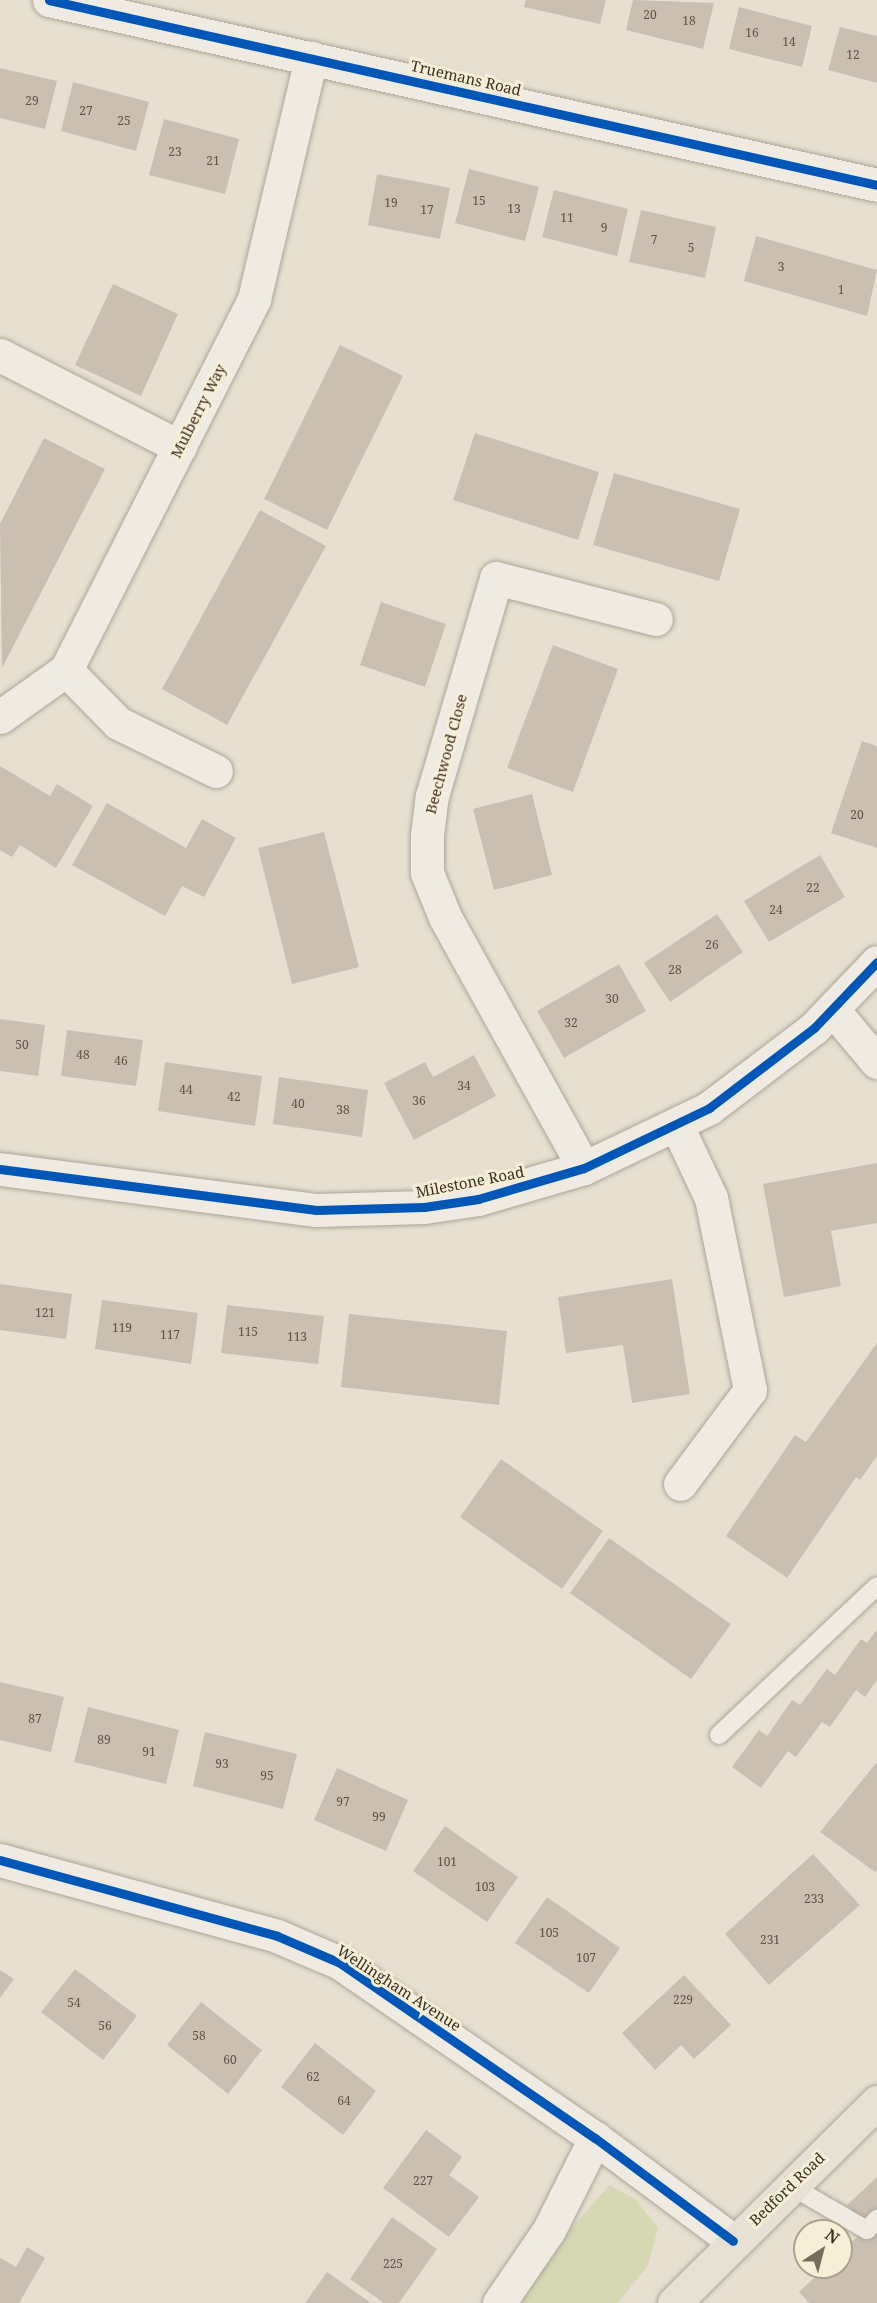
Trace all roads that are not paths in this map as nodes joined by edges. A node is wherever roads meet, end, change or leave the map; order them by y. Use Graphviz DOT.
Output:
graph roads {
  1 [pos="49,0"];
  2 [pos="311,58"];
  3 [pos="877,185"];
  4 [pos="0,355"];
  5 [pos="180,447"];
  6 [pos="656,619"];
  7 [pos="66,670"];
  8 [pos="0,717"];
  9 [pos="216,771"];
  10 [pos="877,962"];
  11 [pos="833,1010"];
  12 [pos="877,1062"];
  13 [pos="677,1126"];
  14 [pos="584,1168"];
  15 [pos="0,1169"];
  16 [pos="680,1484"];
  17 [pos="877,1586"];
  18 [pos="719,1735"];
  19 [pos="0,1860"];
  20 [pos="877,2102"];
  21 [pos="596,2138"];
  22 [pos="791,2186"];
  23 [pos="877,2219"];
  24 [pos="733,2241"];
  25 [pos="499,2303"];
  26 [pos="674,2303"];
  1 -- 2 [label="street, Truemans Road"];
  2 -- 3 [label="street, Truemans Road"];
  2 -- 5 [label="street, Mulberry Way"];
  4 -- 5 [label="street"];
  5 -- 7 [label="street, Mulberry Way"];
  6 -- 14 [label="street, Beechwood Close"];
  7 -- 8 [label="street, Mulberry Way"];
  7 -- 9 [label="street"];
  10 -- 11 [label="street, Milestone Road"];
  11 -- 12 [label="street"];
  11 -- 13 [label="street, Milestone Road"];
  13 -- 14 [label="street, Milestone Road"];
  13 -- 16 [label="street"];
  14 -- 15 [label="street, Milestone Road"];
  17 -- 18 [label="lane"];
  19 -- 21 [label="street, Wellingham Avenue"];
  20 -- 22 [label="main road, Bedford Road"];
  21 -- 24 [label="street, Wellingham Avenue"];
  21 -- 25 [label="street"];
  22 -- 23 [label="lane"];
  22 -- 24 [label="main road, Bedford Road"];
  24 -- 26 [label="main road, Bedford Road"];
}
